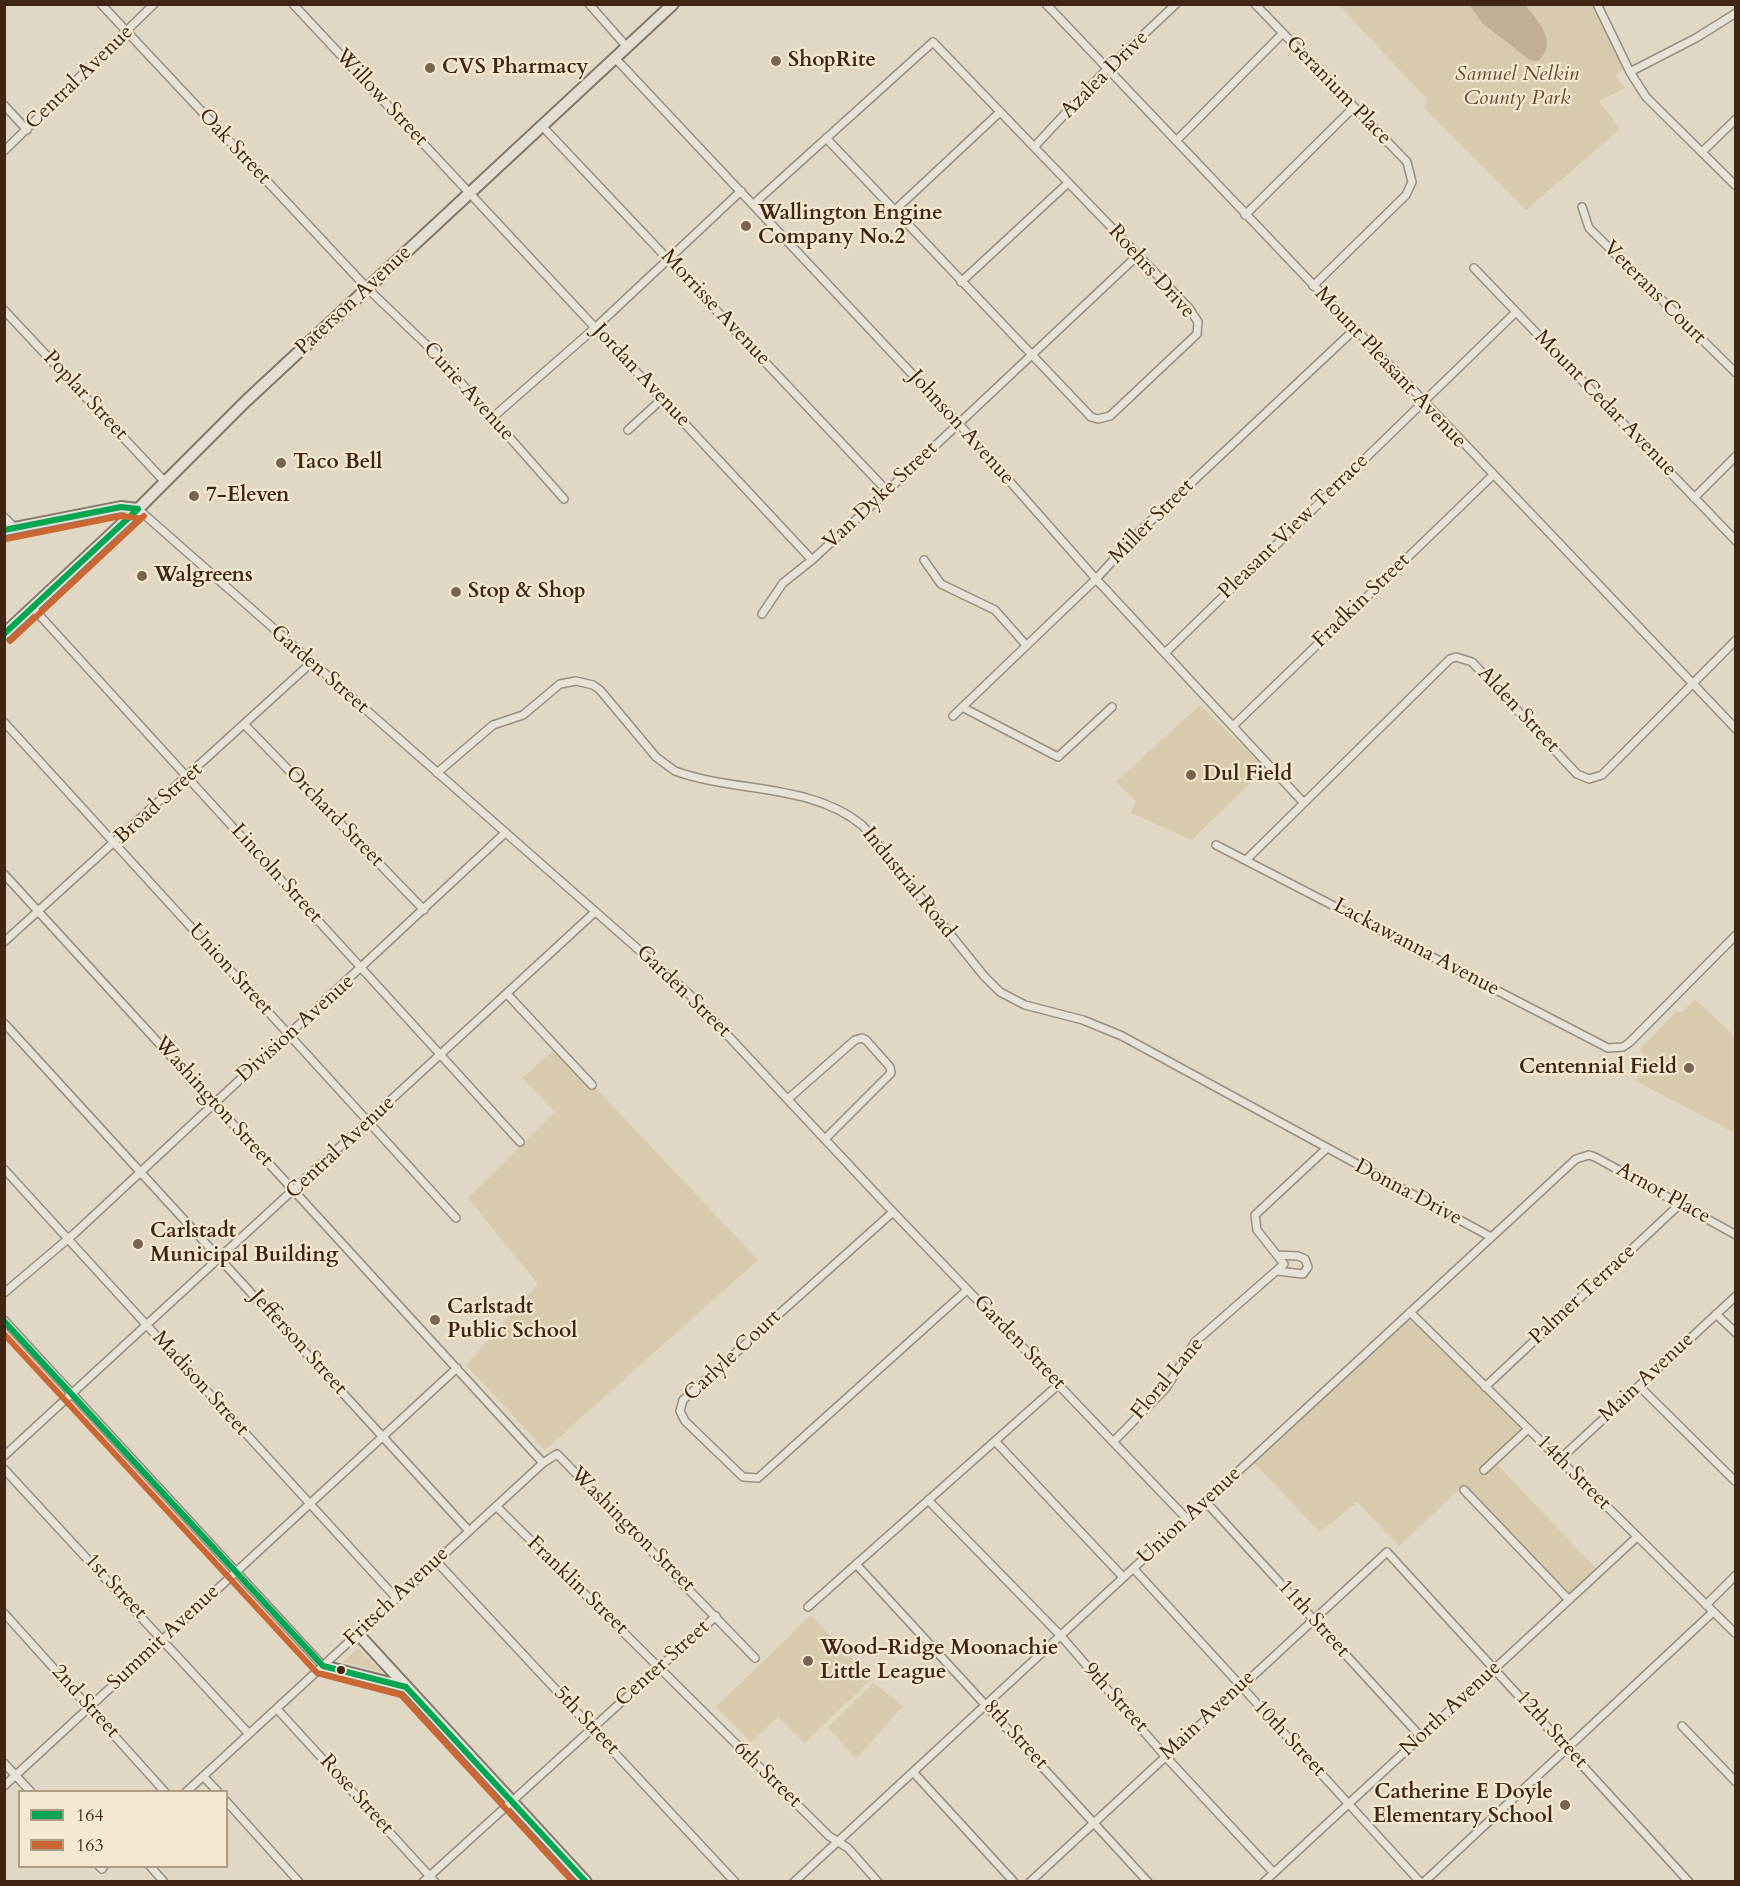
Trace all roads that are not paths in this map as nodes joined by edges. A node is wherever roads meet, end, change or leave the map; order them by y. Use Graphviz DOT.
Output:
graph roads {
  1 [pos="101,4"];
  2 [pos="154,4"];
  3 [pos="293,4"];
  4 [pos="589,4"];
  5 [pos="674,4"];
  6 [pos="1046,4"];
  7 [pos="1176,4"];
  8 [pos="1256,4"];
  9 [pos="1597,4"];
  10 [pos="1736,13"];
  11 [pos="127,33"];
  12 [pos="1283,33"];
  13 [pos="627,47"];
  14 [pos="615,58"];
  15 [pos="1107,69"];
  16 [pos="1630,72"];
  17 [pos="4,105"];
  18 [pos="1354,107"];
  19 [pos="1000,112"];
  20 [pos="1736,119"];
  21 [pos="542,126"];
  22 [pos="27,130"];
  23 [pos="826,138"];
  24 [pos="1176,141"];
  25 [pos="1034,147"];
  26 [pos="4,151"];
  27 [pos="1702,152"];
  28 [pos="1068,183"];
  29 [pos="1736,186"];
  30 [pos="741,191"];
  31 [pos="470,192"];
  32 [pos="754,204"];
  33 [pos="1582,207"];
  34 [pos="894,211"];
  35 [pos="1245,215"];
  36 [pos="1138,255"];
  37 [pos="669,259"];
  38 [pos="1474,268"];
  39 [pos="961,282"];
  40 [pos="1313,286"];
  41 [pos="369,289"];
  42 [pos="4,310"];
  43 [pos="1516,312"];
  44 [pos="596,327"];
  45 [pos="1354,330"];
  46 [pos="1030,355"];
  47 [pos="1736,373"];
  48 [pos="662,399"];
  49 [pos="1422,402"];
  50 [pos="492,418"];
  51 [pos="959,424"];
  52 [pos="628,430"];
  53 [pos="1736,456"];
  54 [pos="1492,476"];
  55 [pos="165,482"];
  56 [pos="887,491"];
  57 [pos="1694,498"];
  58 [pos="564,499"];
  59 [pos="138,509"];
  60 [pos="4,517"];
  61 [pos="10,529"];
  62 [pos="1736,541"];
  63 [pos="812,560"];
  64 [pos="924,560"];
  65 [pos="1096,579"];
  66 [pos="32,607"];
  67 [pos="762,614"];
  68 [pos="4,634"];
  69 [pos="1736,640"];
  70 [pos="1026,645"];
  71 [pos="1165,653"];
  72 [pos="311,663"];
  73 [pos="1691,684"];
  74 [pos="962,707"];
  75 [pos="1112,707"];
  76 [pos="953,716"];
  77 [pos="4,722"];
  78 [pos="243,724"];
  79 [pos="1233,726"];
  80 [pos="1736,729"];
  81 [pos="437,773"];
  82 [pos="189,777"];
  83 [pos="1303,802"];
  84 [pos="505,833"];
  85 [pos="115,844"];
  86 [pos="1216,845"];
  87 [pos="1246,860"];
  88 [pos="4,874"];
  89 [pos="424,910"];
  90 [pos="38,911"];
  91 [pos="595,912"];
  92 [pos="1736,935"];
  93 [pos="4,942"];
  94 [pos="363,968"];
  95 [pos="508,995"];
  96 [pos="4,1023"];
  97 [pos="288,1035"];
  98 [pos="441,1055"];
  99 [pos="592,1085"];
  100 [pos="788,1099"];
  101 [pos="215,1103"];
  102 [pos="368,1123"];
  103 [pos="825,1139"];
  104 [pos="520,1142"];
  105 [pos="1326,1149"];
  106 [pos="1588,1155"];
  107 [pos="4,1169"];
  108 [pos="142,1170"];
  109 [pos="295,1191"];
  110 [pos="1681,1203"];
  111 [pos="893,1212"];
  112 [pos="456,1218"];
  113 [pos="1736,1235"];
  114 [pos="1491,1238"];
  115 [pos="68,1239"];
  116 [pos="1278,1256"];
  117 [pos="221,1258"];
  118 [pos="1277,1271"];
  119 [pos="967,1290"];
  120 [pos="4,1293"];
  121 [pos="1736,1296"];
  122 [pos="1410,1312"];
  123 [pos="1716,1314"];
  124 [pos="4,1320"];
  125 [pos="148,1326"];
  126 [pos="1736,1333"];
  127 [pos="457,1368"];
  128 [pos="1058,1385"];
  129 [pos="1639,1386"];
  130 [pos="1485,1387"];
  131 [pos="72,1394"];
  132 [pos="1528,1429"];
  133 [pos="382,1436"];
  134 [pos="995,1441"];
  135 [pos="1114,1441"];
  136 [pos="557,1454"];
  137 [pos="4,1456"];
  138 [pos="1559,1460"];
  139 [pos="543,1463"];
  140 [pos="4,1469"];
  141 [pos="1484,1470"];
  142 [pos="1736,1482"];
  143 [pos="1464,1490"];
  144 [pos="928,1500"];
  145 [pos="1206,1501"];
  146 [pos="310,1504"];
  147 [pos="496,1506"];
  148 [pos="1186,1518"];
  149 [pos="469,1531"];
  150 [pos="1638,1537"];
  151 [pos="1387,1552"];
  152 [pos="436,1561"];
  153 [pos="856,1564"];
  154 [pos="1134,1569"];
  155 [pos="236,1570"];
  156 [pos="1736,1575"];
  157 [pos="1123,1578"];
  158 [pos="396,1599"];
  159 [pos="1569,1600"];
  160 [pos="1706,1605"];
  161 [pos="808,1608"];
  162 [pos="1713,1612"];
  163 [pos="4,1613"];
  164 [pos="716,1616"];
  165 [pos="1313,1619"];
  166 [pos="358,1634"];
  167 [pos="1736,1635"];
  168 [pos="1060,1636"];
  169 [pos="164,1639"];
  170 [pos="755,1658"];
  171 [pos="323,1666"];
  172 [pos="659,1666"];
  173 [pos="1495,1669"];
  174 [pos="1241,1686"];
  175 [pos="406,1687"];
  176 [pos="987,1704"];
  177 [pos="90,1708"];
  178 [pos="277,1709"];
  179 [pos="1682,1726"];
  180 [pos="592,1727"];
  181 [pos="249,1734"];
  182 [pos="1421,1737"];
  183 [pos="1567,1748"];
  184 [pos="1165,1756"];
  185 [pos="4,1763"];
  186 [pos="914,1773"];
  187 [pos="16,1776"];
  188 [pos="203,1776"];
  189 [pos="1736,1782"];
  190 [pos="4,1786"];
  191 [pos="30,1790"];
  192 [pos="164,1790"];
  193 [pos="187,1790"];
  194 [pos="217,1790"];
  195 [pos="512,1801"];
  196 [pos="228,1803"];
  197 [pos="1349,1804"];
  198 [pos="1094,1822"];
  199 [pos="838,1842"];
  200 [pos="152,1868"];
  201 [pos="1274,1873"];
  202 [pos="432,1878"];
  203 [pos="164,1881"];
  204 [pos="299,1881"];
  205 [pos="423,1881"];
  206 [pos="586,1881"];
  207 [pos="735,1881"];
  208 [pos="794,1881"];
  209 [pos="878,1881"];
  210 [pos="1014,1881"];
  211 [pos="1030,1881"];
  212 [pos="1148,1881"];
  213 [pos="1264,1881"];
  214 [pos="1422,1881"];
  215 [pos="1689,1881"];
  1 -- 11 [label="street, Oak Street"];
  2 -- 11 [label="street, Central Avenue"];
  3 -- 31 [label="street, Willow Street"];
  4 -- 13 [label="street"];
  5 -- 13 [label="main road, Paterson Avenue"];
  6 -- 15 [label="street, Mount Pleasant Avenue"];
  7 -- 15 [label="street, Azalea Drive"];
  8 -- 12 [label="street, Geranium Place"];
  9 -- 16 [label="street"];
  10 -- 16 [label="street"];
  11 -- 22 [label="street, Central Avenue"];
  11 -- 41 [label="street, Oak Street"];
  12 -- 18 [label="street, Geranium Place"];
  12 -- 24 [label="street"];
  13 -- 14 [label="main road, Paterson Avenue"];
  14 -- 21 [label="main road, Paterson Avenue"];
  14 -- 30 [label="street, Johnson Avenue"];
  15 -- 24 [label="street, Mount Pleasant Avenue"];
  15 -- 25 [label="street, Azalea Drive"];
  16 -- 27 [label="street"];
  17 -- 22 [label="street"];
  18 -- 35 [label="street"];
  18 -- 40 [label="street, Geranium Place"];
  19 -- 23 [label="street, Roehrs Drive"];
  19 -- 25 [label="street, Roehrs Drive"];
  19 -- 34 [label="street"];
  20 -- 27 [label="street"];
  21 -- 31 [label="main road, Paterson Avenue"];
  21 -- 37 [label="street, Morrisse Avenue"];
  22 -- 26 [label="street, Central Avenue"];
  23 -- 32 [label="street, Roehrs Drive"];
  23 -- 34 [label="street, Roehrs Drive"];
  24 -- 35 [label="street, Mount Pleasant Avenue"];
  25 -- 28 [label="street, Roehrs Drive"];
  27 -- 29 [label="street"];
  28 -- 36 [label="street, Roehrs Drive"];
  28 -- 39 [label="street"];
  30 -- 32 [label="street, Johnson Avenue"];
  30 -- 37 [label="street"];
  31 -- 41 [label="main road, Paterson Avenue"];
  31 -- 44 [label="street, Jordan Avenue"];
  32 -- 51 [label="street, Johnson Avenue"];
  33 -- 47 [label="street, Veterans Court"];
  34 -- 39 [label="street, Roehrs Drive"];
  35 -- 40 [label="street, Mount Pleasant Avenue"];
  36 -- 46 [label="street, Van Dyke Street"];
  36 -- 46 [label="street, Roehrs Drive"];
  37 -- 44 [label="street"];
  37 -- 56 [label="street, Morrisse Avenue"];
  38 -- 43 [label="street, Mount Cedar Avenue"];
  39 -- 46 [label="street, Roehrs Drive"];
  40 -- 45 [label="street, Mount Pleasant Avenue"];
  41 -- 50 [label="street, Curie Avenue"];
  41 -- 55 [label="main road, Paterson Avenue"];
  42 -- 55 [label="street, Poplar Street"];
  43 -- 49 [label="street, Pleasant View Terrace"];
  43 -- 57 [label="street, Mount Cedar Avenue"];
  44 -- 48 [label="street, Jordan Avenue"];
  44 -- 50 [label="street"];
  45 -- 49 [label="street, Mount Pleasant Avenue"];
  45 -- 65 [label="street, Miller Street"];
  46 -- 51 [label="street, Van Dyke Street"];
  48 -- 52 [label="street"];
  48 -- 63 [label="street, Jordan Avenue"];
  49 -- 54 [label="street, Mount Pleasant Avenue"];
  49 -- 71 [label="street, Pleasant View Terrace"];
  50 -- 58 [label="street, Curie Avenue"];
  51 -- 56 [label="street, Van Dyke Street"];
  51 -- 65 [label="street, Johnson Avenue"];
  53 -- 57 [label="street"];
  54 -- 73 [label="street, Mount Pleasant Avenue"];
  54 -- 79 [label="street, Fradkin Street"];
  55 -- 59 [label="main road, Paterson Avenue"];
  56 -- 63 [label="street, Van Dyke Street"];
  57 -- 62 [label="street, Mount Cedar Avenue"];
  59 -- 61 [label="main road"];
  59 -- 66 [label="street"];
  59 -- 72 [label="street, Garden Street"];
  60 -- 61 [label="street"];
  63 -- 67 [label="street, Van Dyke Street"];
  64 -- 70 [label="street"];
  65 -- 70 [label="street, Miller Street"];
  65 -- 71 [label="street, Johnson Avenue"];
  66 -- 68 [label="street"];
  66 -- 82 [label="street, Lincoln Street"];
  69 -- 73 [label="street, Alden Street"];
  70 -- 74 [label="street, Miller Street"];
  71 -- 79 [label="street, Johnson Avenue"];
  72 -- 78 [label="street, Broad Street"];
  72 -- 81 [label="street, Garden Street"];
  73 -- 80 [label="street, Mount Pleasant Avenue"];
  73 -- 83 [label="street, Alden Street"];
  74 -- 75 [label="street"];
  74 -- 76 [label="street, Miller Street"];
  77 -- 85 [label="street, Union Street"];
  78 -- 82 [label="street, Broad Street"];
  78 -- 89 [label="street, Orchard Street"];
  79 -- 83 [label="street, Johnson Avenue"];
  81 -- 84 [label="street, Garden Street"];
  81 -- 105 [label="street, Industrial Road"];
  82 -- 85 [label="street, Broad Street"];
  82 -- 94 [label="street, Lincoln Street"];
  83 -- 87 [label="street, Alden Street"];
  84 -- 89 [label="street, Division Avenue"];
  84 -- 91 [label="street, Garden Street"];
  85 -- 90 [label="street, Broad Street"];
  85 -- 97 [label="street, Union Street"];
  86 -- 87 [label="street, Lackawanna Avenue"];
  87 -- 92 [label="street, Lackawanna Avenue"];
  88 -- 90 [label="street, Washington Street"];
  89 -- 94 [label="street, Division Avenue"];
  90 -- 93 [label="street, Broad Street"];
  90 -- 101 [label="street, Washington Street"];
  91 -- 95 [label="street, Central Avenue"];
  91 -- 100 [label="street, Garden Street"];
  94 -- 97 [label="street, Division Avenue"];
  94 -- 98 [label="street, Lincoln Street"];
  95 -- 98 [label="street, Central Avenue"];
  95 -- 99 [label="street"];
  96 -- 108 [label="street, Jefferson Street"];
  97 -- 101 [label="street, Division Avenue"];
  97 -- 102 [label="street, Union Street"];
  98 -- 102 [label="street, Central Avenue"];
  98 -- 104 [label="street, Lincoln Street"];
  100 -- 103 [label="street, Garden Street"];
  100 -- 103 [label="street"];
  101 -- 108 [label="street, Division Avenue"];
  101 -- 109 [label="street, Washington Street"];
  102 -- 109 [label="street, Central Avenue"];
  102 -- 112 [label="street, Union Street"];
  103 -- 111 [label="street, Garden Street"];
  105 -- 114 [label="street, Donna Drive"];
  105 -- 116 [label="street"];
  106 -- 110 [label="street, Arnot Place"];
  106 -- 114 [label="street, Union Avenue"];
  107 -- 115 [label="street, Madison Street"];
  108 -- 115 [label="street, Division Avenue"];
  108 -- 117 [label="street, Jefferson Street"];
  109 -- 117 [label="street, Central Avenue"];
  109 -- 127 [label="street, Washington Street"];
  110 -- 113 [label="street, Arnot Place"];
  110 -- 130 [label="street, Palmer Terrace"];
  111 -- 119 [label="street, Garden Street"];
  111 -- 119 [label="street, Carlyle Court"];
  114 -- 122 [label="street, Union Avenue"];
  115 -- 120 [label="street, Division Avenue"];
  115 -- 125 [label="street, Madison Street"];
  116 -- 118 [label="street"];
  116 -- 118 [label="street"];
  117 -- 125 [label="street, Central Avenue"];
  117 -- 133 [label="street, Jefferson Street"];
  118 -- 135 [label="street, Floral Lane"];
  119 -- 128 [label="street, Garden Street"];
  121 -- 123 [label="street, Main Avenue"];
  122 -- 130 [label="street, 14th Street"];
  122 -- 145 [label="street, Union Avenue"];
  123 -- 126 [label="street"];
  123 -- 129 [label="street, Main Avenue"];
  124 -- 131 [label="street"];
  125 -- 131 [label="street, Central Avenue"];
  125 -- 146 [label="street, Madison Street"];
  127 -- 133 [label="street, Summit Avenue"];
  127 -- 139 [label="street, Washington Street"];
  128 -- 134 [label="street"];
  128 -- 135 [label="street, Garden Street"];
  129 -- 138 [label="street, Main Avenue"];
  129 -- 142 [label="street"];
  130 -- 132 [label="street, 14th Street"];
  131 -- 137 [label="street, Central Avenue"];
  131 -- 155 [label="street"];
  132 -- 138 [label="street, 14th Street"];
  132 -- 141 [label="street"];
  133 -- 146 [label="street, Summit Avenue"];
  133 -- 149 [label="street, Jefferson Street"];
  134 -- 144 [label="street"];
  134 -- 157 [label="street"];
  135 -- 148 [label="street, Garden Street"];
  136 -- 139 [label="street, Fritsch Avenue"];
  136 -- 164 [label="street, Washington Street"];
  138 -- 150 [label="street, 14th Street"];
  139 -- 147 [label="street, Fritsch Avenue"];
  140 -- 169 [label="street, 1st Street"];
  143 -- 159 [label="street"];
  144 -- 153 [label="street"];
  144 -- 168 [label="street, 9th Street"];
  145 -- 148 [label="street, Union Avenue"];
  145 -- 165 [label="street, 11th Street"];
  146 -- 155 [label="street, Summit Avenue"];
  146 -- 158 [label="street, Madison Street"];
  147 -- 149 [label="street, Fritsch Avenue"];
  147 -- 172 [label="street, Franklin Street"];
  148 -- 154 [label="street, Union Avenue"];
  149 -- 152 [label="street, Fritsch Avenue"];
  150 -- 159 [label="street, North Avenue"];
  150 -- 160 [label="street, 14th Street"];
  151 -- 165 [label="street, Main Avenue"];
  151 -- 173 [label="street, 12th Street"];
  152 -- 158 [label="street, Fritsch Avenue"];
  152 -- 180 [label="street, 5th Street"];
  153 -- 161 [label="street"];
  153 -- 176 [label="street, 8th Street"];
  154 -- 157 [label="street, Union Avenue"];
  154 -- 174 [label="street, 10th Street"];
  155 -- 169 [label="street, Summit Avenue"];
  155 -- 171 [label="street"];
  156 -- 160 [label="street"];
  157 -- 168 [label="street, Union Avenue"];
  158 -- 166 [label="street, Fritsch Avenue"];
  159 -- 173 [label="street, North Avenue"];
  160 -- 162 [label="street, 14th Street"];
  162 -- 167 [label="street, 14th Street"];
  162 -- 183 [label="street"];
  163 -- 177 [label="street, 2nd Street"];
  164 -- 170 [label="street, Washington Street"];
  164 -- 172 [label="street, Center Street"];
  165 -- 174 [label="street, Main Avenue"];
  165 -- 182 [label="street, 11th Street"];
  166 -- 171 [label="street, Fritsch Avenue"];
  166 -- 175 [label="street"];
  168 -- 176 [label="street, Union Avenue"];
  168 -- 184 [label="street, 9th Street"];
  169 -- 177 [label="street, Summit Avenue"];
  169 -- 181 [label="street, 1st Street"];
  171 -- 175 [label="street"];
  171 -- 178 [label="street, Fritsch Avenue"];
  172 -- 180 [label="street, Center Street"];
  172 -- 199 [label="street, 6th Street"];
  173 -- 182 [label="street, North Avenue"];
  173 -- 183 [label="street, 12th Street"];
  174 -- 184 [label="street, Main Avenue"];
  174 -- 197 [label="street, 10th Street"];
  175 -- 195 [label="street"];
  176 -- 186 [label="street, Union Avenue"];
  176 -- 198 [label="street, 8th Street"];
  177 -- 187 [label="street, Summit Avenue"];
  177 -- 192 [label="street, 2nd Street"];
  178 -- 181 [label="street, Fritsch Avenue"];
  178 -- 202 [label="street, Rose Street"];
  179 -- 189 [label="street"];
  180 -- 195 [label="street, Center Street"];
  180 -- 207 [label="street, 5th Street"];
  181 -- 188 [label="street, Fritsch Avenue"];
  182 -- 197 [label="street, North Avenue"];
  183 -- 214 [label="street"];
  183 -- 215 [label="street, 12th Street"];
  184 -- 198 [label="street, Main Avenue"];
  184 -- 201 [label="street, 9th Street"];
  185 -- 187 [label="street"];
  186 -- 199 [label="street, Union Avenue"];
  186 -- 210 [label="street"];
  187 -- 190 [label="street, Summit Avenue"];
  187 -- 191 [label="street"];
  188 -- 193 [label="street, Fritsch Avenue"];
  188 -- 194 [label="street"];
  195 -- 202 [label="street, Center Street"];
  195 -- 206 [label="street"];
  196 -- 204 [label="street"];
  197 -- 201 [label="street, North Avenue"];
  197 -- 214 [label="street, 10th Street"];
  198 -- 211 [label="street, Main Avenue"];
  198 -- 212 [label="street, 8th Street"];
  199 -- 208 [label="street, Union Avenue"];
  199 -- 209 [label="street, 6th Street"];
  200 -- 203 [label="street"];
  201 -- 213 [label="street, North Avenue"];
  202 -- 205 [label="street, Center Street"];
}
